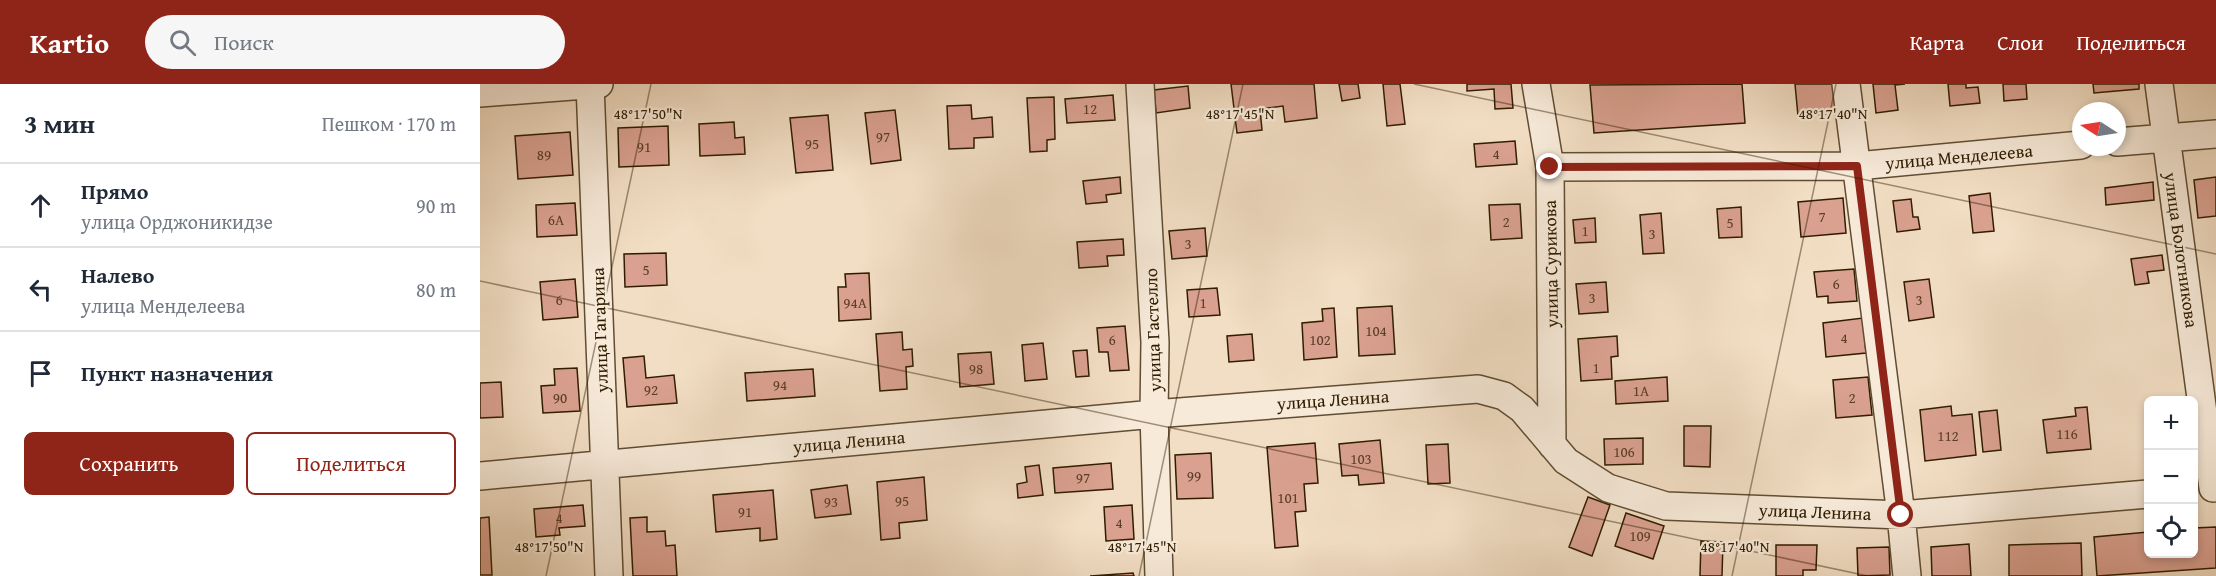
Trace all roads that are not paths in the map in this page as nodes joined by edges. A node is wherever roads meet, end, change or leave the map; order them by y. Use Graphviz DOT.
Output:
graph roads {
  1 [pos="590,84"];
  2 [pos="599,84"];
  3 [pos="1140,84"];
  4 [pos="1536,84"];
  5 [pos="1846,84"];
  6 [pos="2159,84"];
  7 [pos="480,93"];
  8 [pos="2216,134"];
  9 [pos="2167,137"];
  10 [pos="2126,141"];
  11 [pos="2072,146"];
  12 [pos="1857,166"];
  13 [pos="1550,167"];
  14 [pos="1154,414"];
  15 [pos="1552,445"];
  16 [pos="605,464"];
  17 [pos="480,476"];
  18 [pos="2207,488"];
  19 [pos="2144,494"];
  20 [pos="1901,515"];
  21 [pos="609,576"];
  22 [pos="1159,576"];
  23 [pos="1906,576"];
  1 -- 2 [label="street"];
  1 -- 7 [label="street"];
  1 -- 16 [label="street, улица Гагарина"];
  3 -- 14 [label="street, улица Гастелло"];
  4 -- 13 [label="street, улица Сурикова"];
  5 -- 12 [label="street"];
  6 -- 9 [label="street, улица Болотникова"];
  8 -- 9 [label="street"];
  9 -- 10 [label="street"];
  9 -- 18 [label="street, улица Болотникова"];
  11 -- 12 [label="street, улица Менделеева"];
  12 -- 13 [label="street, улица Менделеева"];
  12 -- 20 [label="street"];
  13 -- 15 [label="street, улица Сурикова"];
  14 -- 15 [label="street, улица Ленина"];
  14 -- 16 [label="street, улица Ленина"];
  14 -- 22 [label="street, улица Гастелло"];
  15 -- 20 [label="street, улица Ленина"];
  16 -- 17 [label="street, улица Ленина"];
  16 -- 21 [label="street, улица Гагарина"];
  19 -- 20 [label="street, улица Ленина"];
  20 -- 23 [label="street"];
}
